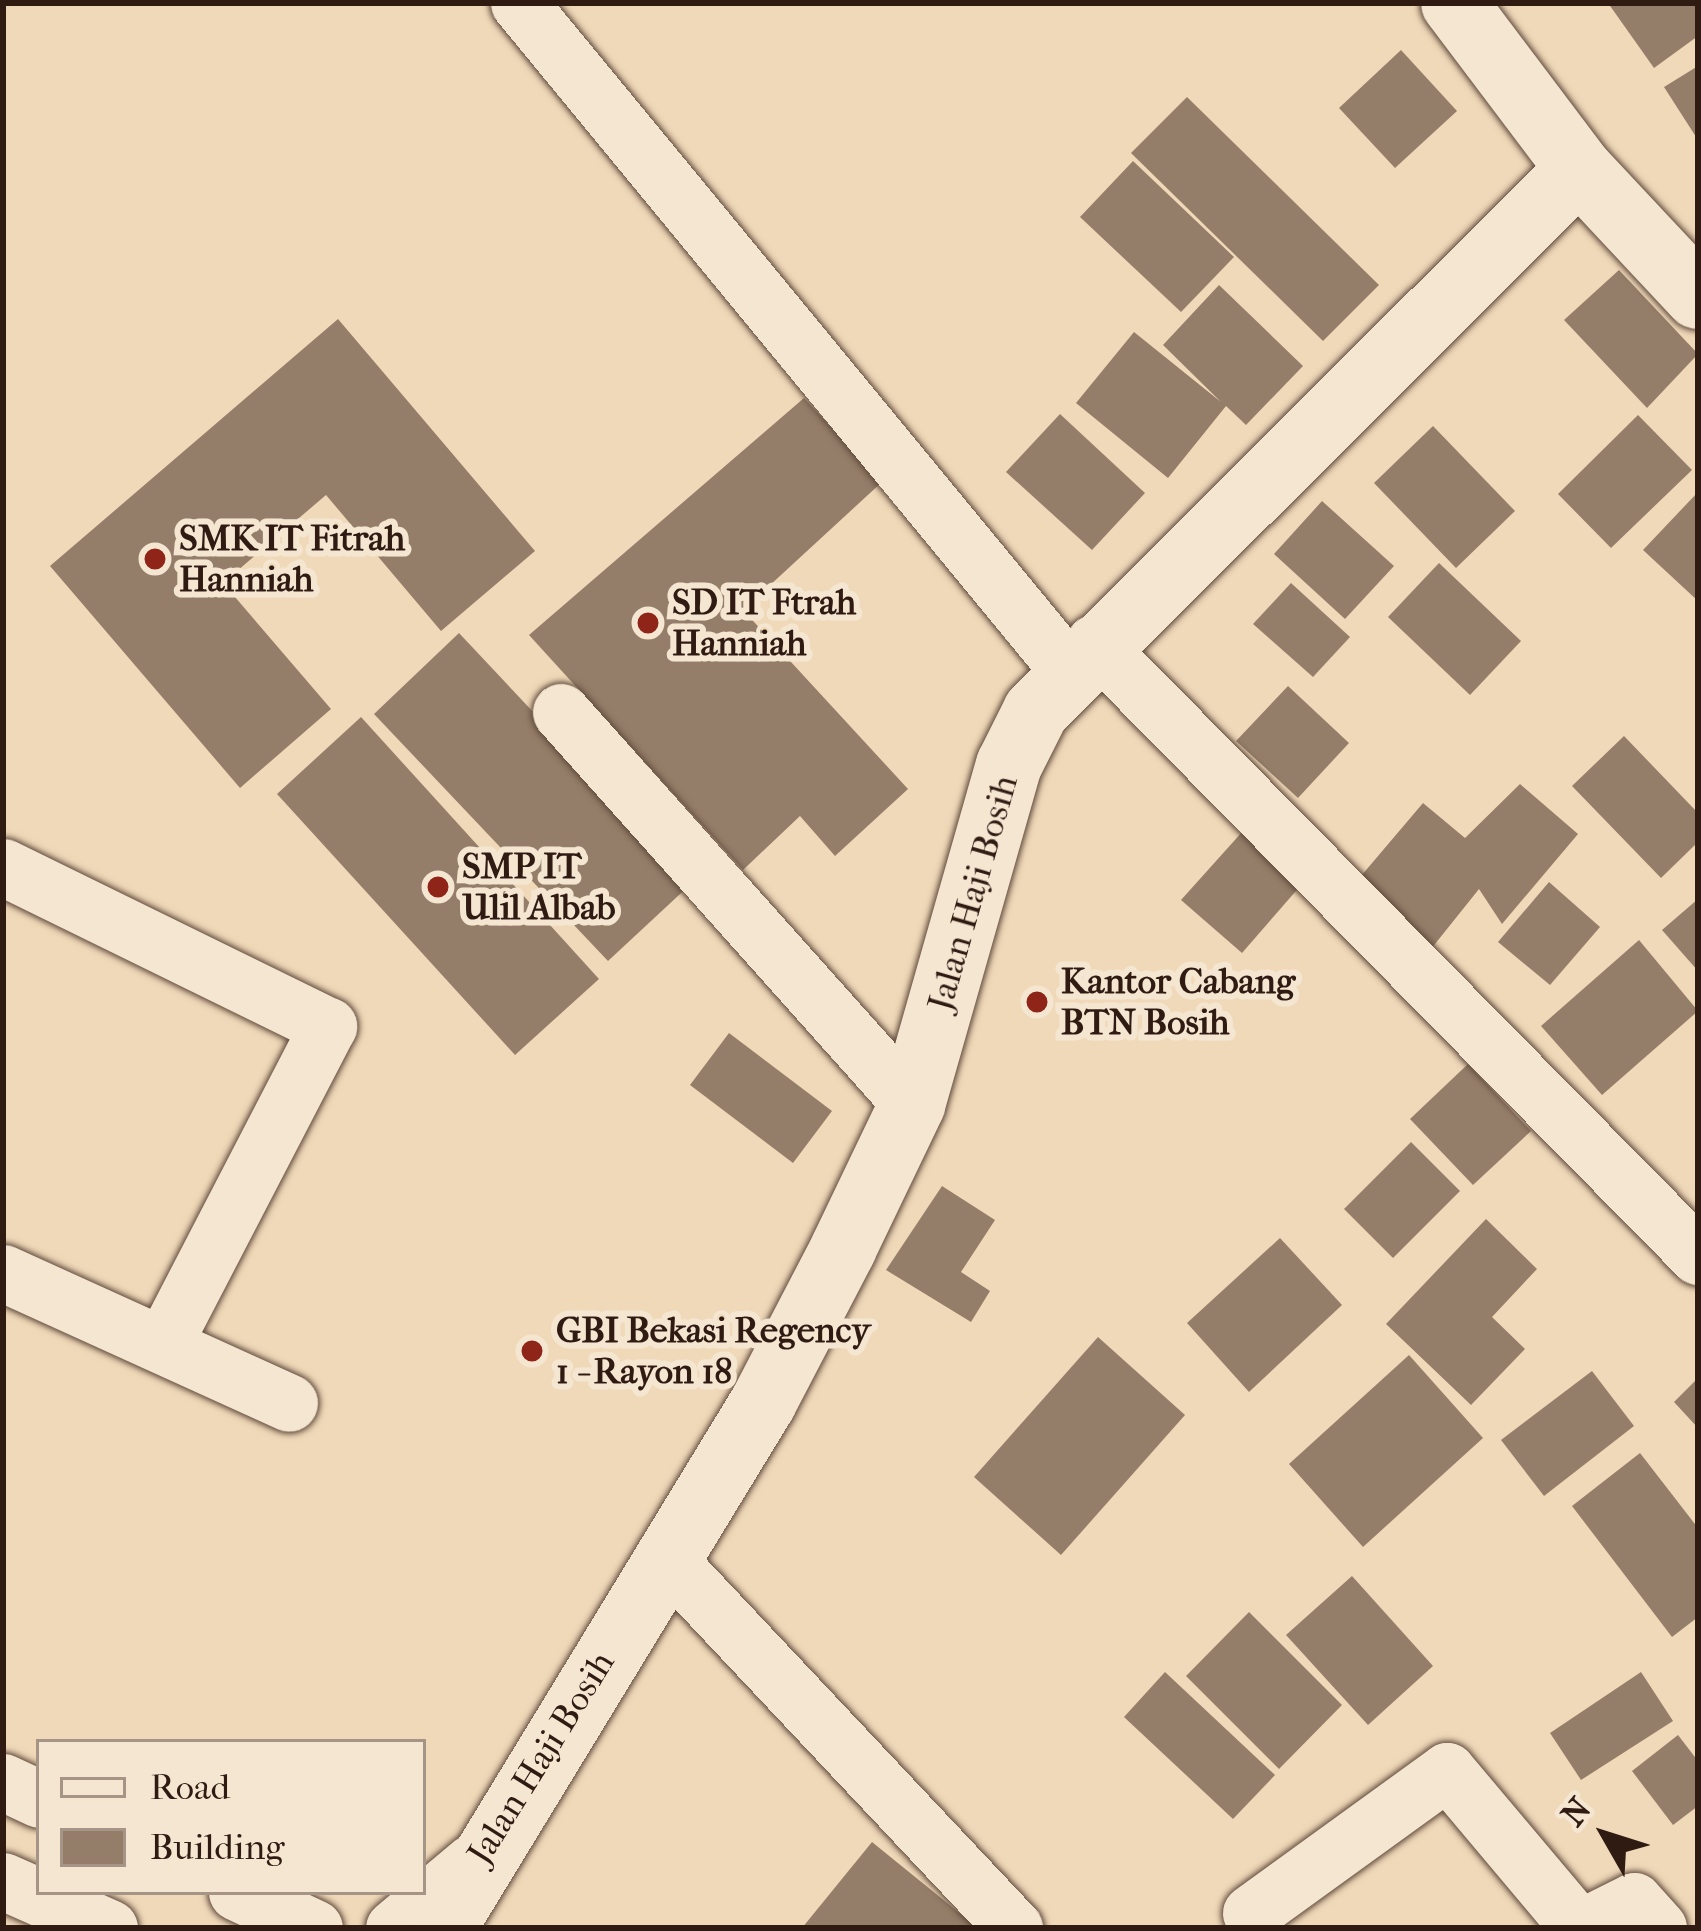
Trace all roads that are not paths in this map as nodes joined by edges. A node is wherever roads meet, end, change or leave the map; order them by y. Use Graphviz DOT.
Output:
graph roads {
  1 [pos="519,3"];
  2 [pos="1470,9"];
  3 [pos="1580,169"];
  4 [pos="1689,268"];
  5 [pos="1082,657"];
  6 [pos="562,712"];
  7 [pos="3,867"];
  8 [pos="912,1105"];
  9 [pos="1698,1256"];
  10 [pos="3,1273"];
  11 [pos="164,1343"];
  12 [pos="290,1402"];
  13 [pos="667,1559"];
  14 [pos="3,1782"];
  15 [pos="36,1798"];
  16 [pos="473,1862"];
  17 [pos="3,1881"];
  18 [pos="243,1895"];
  19 [pos="1250,1913"];
  20 [pos="109,1928"];
  21 [pos="314,1928"];
  22 [pos="394,1928"];
  23 [pos="442,1928"];
  24 [pos="1014,1928"];
  25 [pos="1580,1928"];
  26 [pos="1658,1928"];
  1 -- 5 [label="street"];
  2 -- 3 [label="main road"];
  3 -- 4 [label="main road"];
  3 -- 5 [label="main road, Jalan Haji Bosih"];
  5 -- 8 [label="main road, Jalan Haji Bosih"];
  5 -- 9 [label="street"];
  6 -- 8 [label="street"];
  7 -- 11 [label="street"];
  8 -- 13 [label="main road, Jalan Haji Bosih"];
  10 -- 11 [label="street"];
  11 -- 12 [label="street"];
  13 -- 16 [label="main road, Jalan Haji Bosih"];
  13 -- 24 [label="street"];
  14 -- 15 [label="street"];
  16 -- 22 [label="street"];
  16 -- 23 [label="main road, Jalan Haji Bosih"];
  17 -- 20 [label="street"];
  18 -- 21 [label="street"];
  19 -- 25 [label="street"];
  25 -- 26 [label="street"];
}
